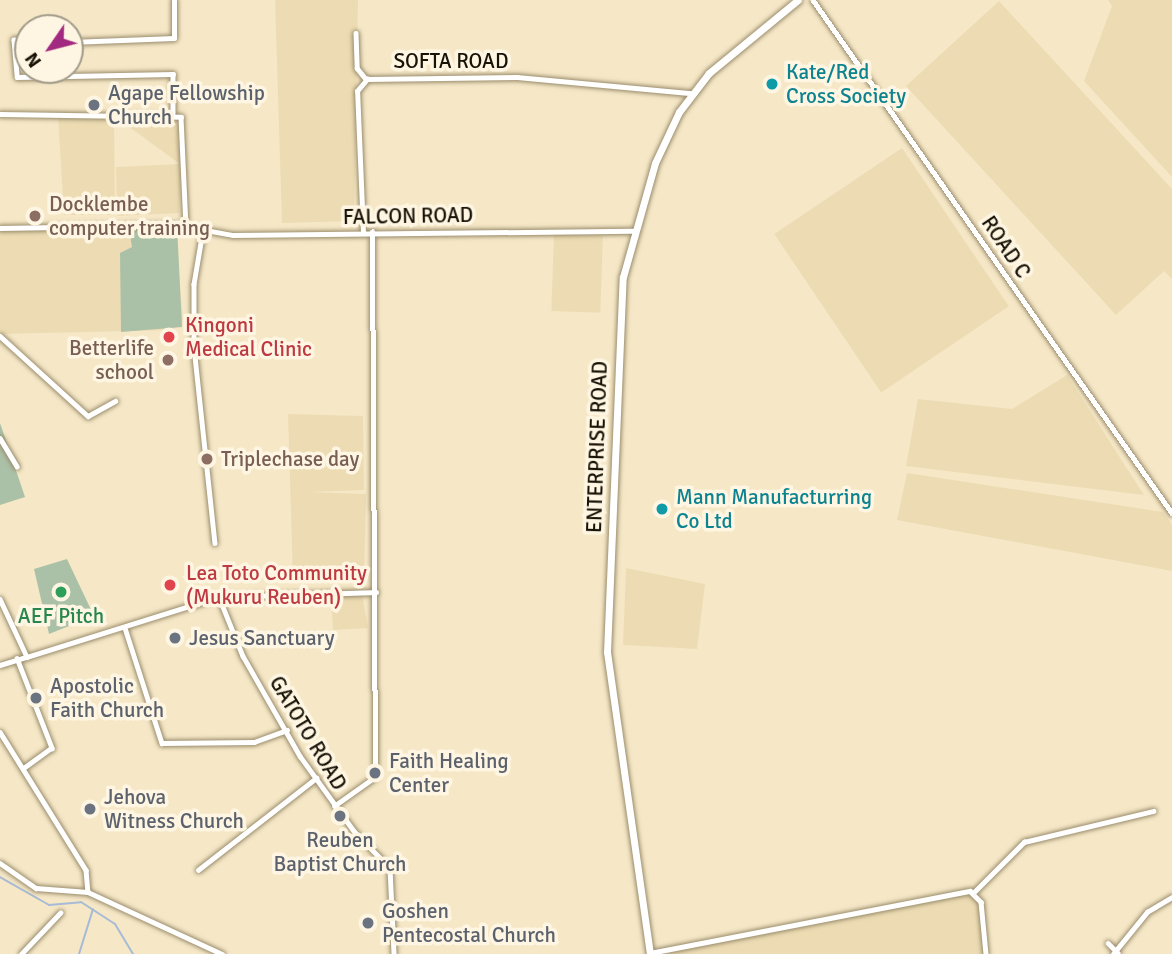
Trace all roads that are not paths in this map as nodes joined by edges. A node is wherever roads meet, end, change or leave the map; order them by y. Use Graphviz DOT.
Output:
graph roads {
  1 [pos="174,0"];
  2 [pos="798,0"];
  3 [pos="813,0"];
  4 [pos="356,33"];
  5 [pos="84,41"];
  6 [pos="84,76"];
  7 [pos="367,79"];
  8 [pos="691,93"];
  9 [pos="173,113"];
  10 [pos="0,114"];
  11 [pos="186,226"];
  12 [pos="0,228"];
  13 [pos="203,231"];
  14 [pos="632,231"];
  15 [pos="363,232"];
  16 [pos="372,232"];
  17 [pos="0,336"];
  18 [pos="116,401"];
  19 [pos="0,438"];
  20 [pos="17,466"];
  21 [pos="1172,513"];
  22 [pos="215,542"];
  23 [pos="376,593"];
  24 [pos="219,597"];
  25 [pos="0,598"];
  26 [pos="125,628"];
  27 [pos="27,657"];
  28 [pos="17,658"];
  29 [pos="0,666"];
  30 [pos="287,730"];
  31 [pos="0,732"];
  32 [pos="24,768"];
  33 [pos="316,778"];
  34 [pos="334,806"];
  35 [pos="1153,811"];
  36 [pos="0,863"];
  37 [pos="198,870"];
  38 [pos="88,892"];
  39 [pos="974,892"];
  40 [pos="1172,897"];
  41 [pos="60,913"];
  42 [pos="1108,943"];
  43 [pos="21,954"];
  44 [pos="222,954"];
  45 [pos="394,954"];
  46 [pos="650,954"];
  47 [pos="986,954"];
  48 [pos="1117,954"];
  1 -- 5 [label="street"];
  2 -- 8 [label="main road, ENTERPRISE ROAD"];
  3 -- 21 [label="street, ROAD C"];
  4 -- 7 [label="street"];
  6 -- 9 [label="street"];
  7 -- 8 [label="street, SOFTA ROAD"];
  7 -- 15 [label="street, SOFTA ROAD"];
  8 -- 14 [label="main road, ENTERPRISE ROAD"];
  9 -- 10 [label="street"];
  9 -- 11 [label="street"];
  11 -- 12 [label="street, FALCON ROAD"];
  11 -- 13 [label="street, FALCON ROAD"];
  13 -- 15 [label="street, FALCON ROAD"];
  13 -- 22 [label="street"];
  14 -- 16 [label="street, FALCON ROAD"];
  14 -- 46 [label="main road, ENTERPRISE ROAD"];
  15 -- 16 [label="street, FALCON ROAD"];
  16 -- 23 [label="street"];
  17 -- 18 [label="street"];
  19 -- 20 [label="street"];
  23 -- 24 [label="street"];
  23 -- 34 [label="street"];
  24 -- 26 [label="street"];
  24 -- 30 [label="street, GATOTO ROAD"];
  25 -- 27 [label="street"];
  26 -- 27 [label="street"];
  26 -- 30 [label="street"];
  27 -- 28 [label="street"];
  28 -- 29 [label="street"];
  28 -- 32 [label="street"];
  30 -- 33 [label="street, GATOTO ROAD"];
  31 -- 32 [label="street"];
  32 -- 38 [label="street"];
  33 -- 34 [label="street, GATOTO ROAD"];
  33 -- 37 [label="street"];
  34 -- 45 [label="street, GATOTO ROAD"];
  35 -- 39 [label="street"];
  36 -- 38 [label="street"];
  38 -- 44 [label="street"];
  39 -- 46 [label="street"];
  39 -- 47 [label="street"];
  40 -- 48 [label="street"];
  41 -- 43 [label="street"];
  42 -- 48 [label="street"];
}
